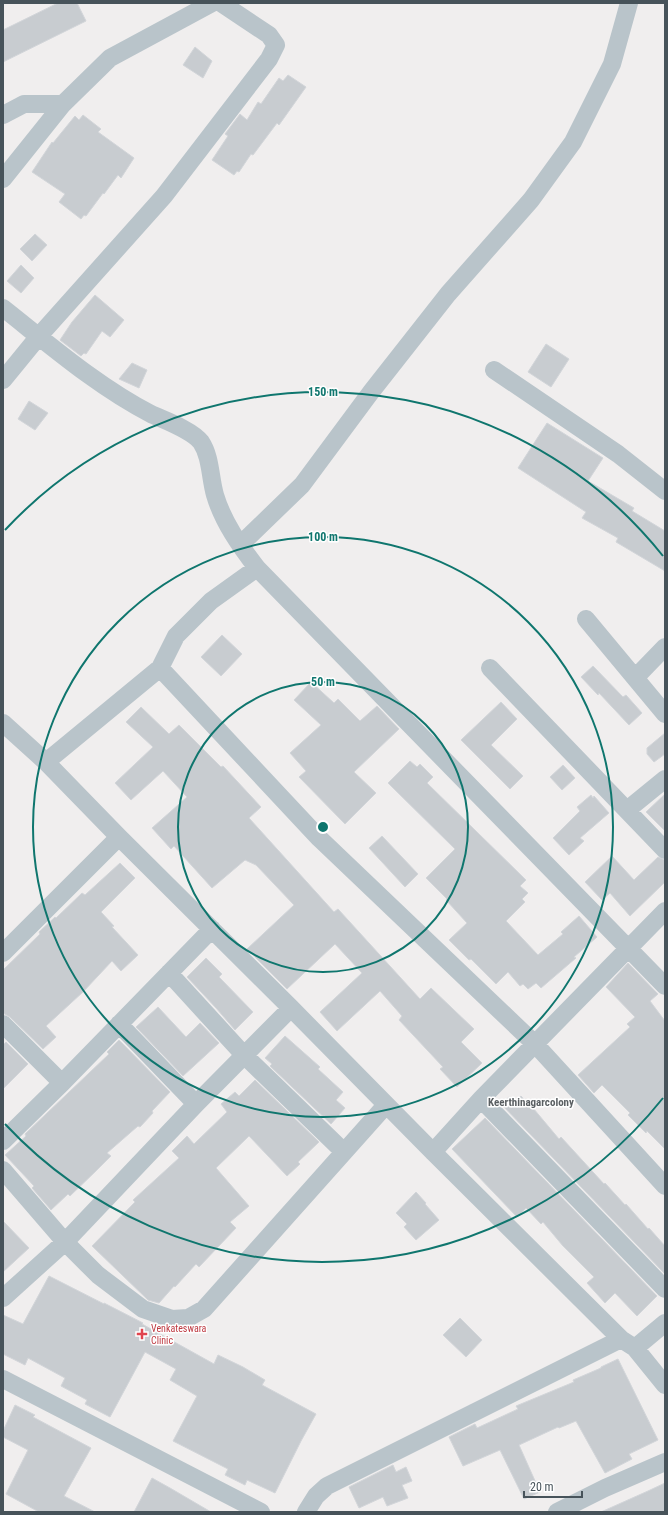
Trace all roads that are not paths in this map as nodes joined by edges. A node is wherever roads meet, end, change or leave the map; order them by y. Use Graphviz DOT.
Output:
graph roads {
  1 [pos="212,3"];
  2 [pos="222,3"];
  3 [pos="629,3"];
  4 [pos="63,104"];
  5 [pos="3,115"];
  6 [pos="3,179"];
  7 [pos="3,308"];
  8 [pos="39,336"];
  9 [pos="494,370"];
  10 [pos="3,380"];
  11 [pos="665,491"];
  12 [pos="240,545"];
  13 [pos="257,568"];
  14 [pos="586,619"];
  15 [pos="665,647"];
  16 [pos="160,668"];
  17 [pos="490,668"];
  18 [pos="635,678"];
  19 [pos="665,714"];
  20 [pos="3,724"];
  21 [pos="46,762"];
  22 [pos="665,778"];
  23 [pos="627,810"];
  24 [pos="118,837"];
  25 [pos="665,850"];
  26 [pos="665,912"];
  27 [pos="212,929"];
  28 [pos="629,949"];
  29 [pos="3,953"];
  30 [pos="169,973"];
  31 [pos="665,986"];
  32 [pos="291,1008"];
  33 [pos="3,1024"];
  34 [pos="119,1024"];
  35 [pos="535,1044"];
  36 [pos="244,1055"];
  37 [pos="62,1083"];
  38 [pos="481,1099"];
  39 [pos="196,1104"];
  40 [pos="386,1105"];
  41 [pos="3,1141"];
  42 [pos="344,1152"];
  43 [pos="432,1152"];
  44 [pos="3,1170"];
  45 [pos="665,1186"];
  46 [pos="65,1242"];
  47 [pos="665,1289"];
  48 [pos="3,1298"];
  49 [pos="665,1323"];
  50 [pos="628,1344"];
  51 [pos="3,1379"];
  52 [pos="665,1385"];
  53 [pos="665,1462"];
  54 [pos="262,1512"];
  55 [pos="306,1512"];
  56 [pos="557,1512"];
  1 -- 4 [label="street"];
  2 -- 8 [label="street"];
  3 -- 12 [label="street"];
  4 -- 5 [label="street"];
  4 -- 6 [label="street"];
  7 -- 8 [label="street"];
  8 -- 10 [label="street"];
  8 -- 12 [label="street"];
  9 -- 11 [label="street"];
  12 -- 13 [label="street"];
  13 -- 16 [label="street"];
  13 -- 28 [label="street"];
  14 -- 18 [label="street"];
  15 -- 18 [label="street"];
  16 -- 21 [label="street"];
  16 -- 35 [label="street"];
  17 -- 23 [label="street"];
  18 -- 19 [label="street"];
  20 -- 21 [label="street"];
  21 -- 24 [label="street"];
  22 -- 23 [label="street"];
  23 -- 25 [label="street"];
  24 -- 27 [label="street"];
  24 -- 29 [label="street"];
  26 -- 28 [label="street"];
  27 -- 30 [label="street"];
  27 -- 32 [label="street"];
  28 -- 31 [label="street"];
  28 -- 35 [label="street"];
  30 -- 34 [label="street"];
  30 -- 36 [label="street"];
  32 -- 36 [label="street"];
  32 -- 40 [label="street"];
  33 -- 37 [label="street"];
  34 -- 37 [label="street"];
  34 -- 39 [label="street"];
  35 -- 38 [label="street"];
  35 -- 45 [label="street"];
  36 -- 39 [label="street"];
  36 -- 42 [label="street"];
  37 -- 41 [label="street"];
  38 -- 43 [label="street"];
  38 -- 47 [label="street"];
  39 -- 46 [label="street"];
  40 -- 42 [label="street"];
  40 -- 43 [label="street"];
  42 -- 46 [label="street"];
  43 -- 50 [label="street"];
  44 -- 46 [label="street"];
  46 -- 48 [label="street"];
  49 -- 50 [label="street"];
  50 -- 52 [label="street"];
  50 -- 55 [label="street"];
  51 -- 54 [label="street"];
  53 -- 56 [label="street"];
}
